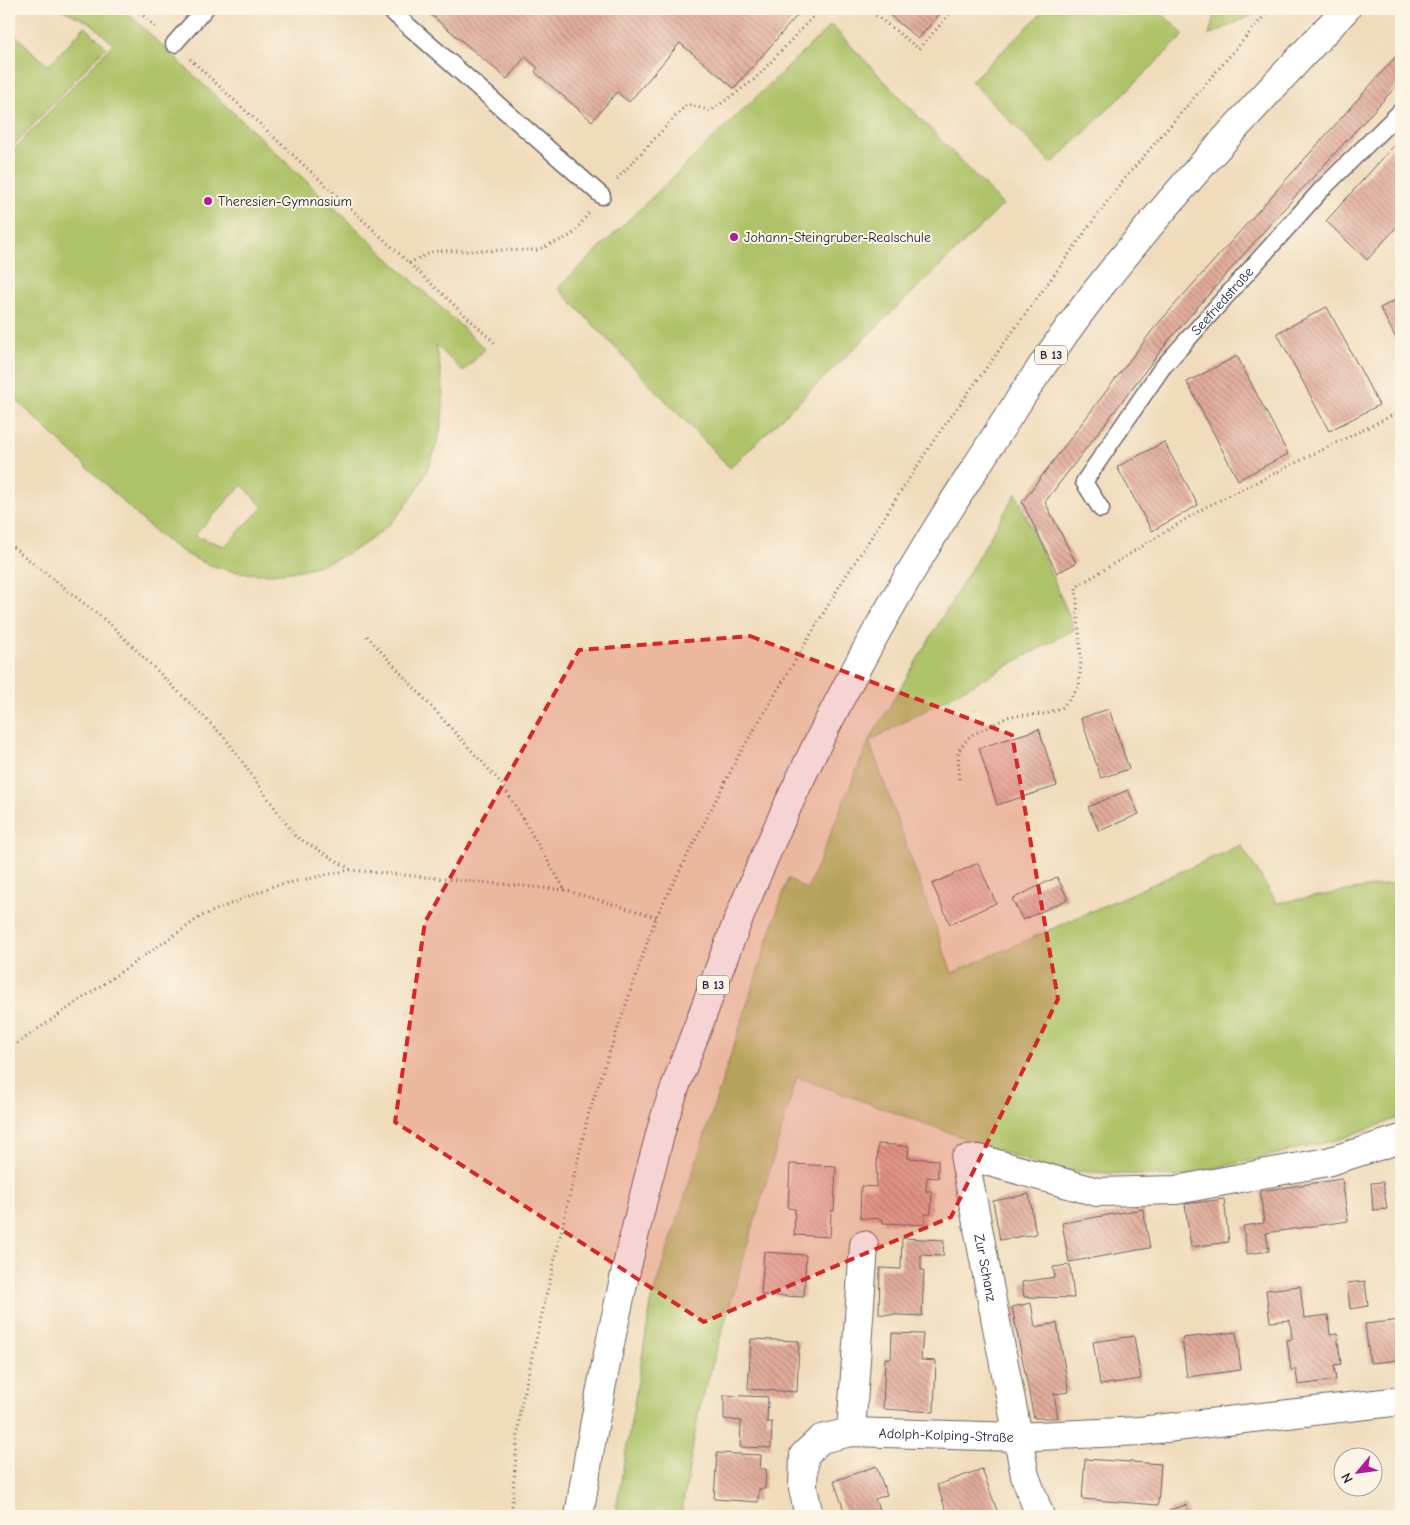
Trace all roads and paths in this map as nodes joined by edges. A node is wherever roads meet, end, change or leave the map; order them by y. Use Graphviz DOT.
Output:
graph roads {
  1 [pos="136,9"];
  2 [pos="206,9"];
  3 [pos="389,9"];
  4 [pos="820,9"];
  5 [pos="868,9"];
  6 [pos="954,9"];
  7 [pos="1270,9"];
  8 [pos="1346,9"];
  9 [pos="174,44"];
  10 [pos="1401,111"];
  11 [pos="602,196"];
  12 [pos="409,263"];
  13 [pos="495,343"];
  14 [pos="1401,411"];
  15 [pos="1101,509"];
  16 [pos="9,544"];
  17 [pos="367,636"];
  18 [pos="959,779"];
  19 [pos="350,870"];
  20 [pos="565,890"];
  21 [pos="656,917"];
  22 [pos="9,1049"];
  23 [pos="1401,1139"];
  24 [pos="864,1245"];
  25 [pos="1401,1401"];
  26 [pos="851,1432"];
  27 [pos="1018,1437"];
  28 [pos="511,1516"];
  29 [pos="579,1516"];
  30 [pos="809,1516"];
  31 [pos="1040,1516"];
  1 -- 9 [label="path"];
  2 -- 9 [label="lane"];
  3 -- 11 [label="lane"];
  4 -- 11 [label="path"];
  5 -- 6 [label="path"];
  7 -- 21 [label="path"];
  8 -- 29 [label="main road, B 13"];
  9 -- 12 [label="path"];
  10 -- 15 [label="lane, Seefriedstraße"];
  11 -- 12 [label="path"];
  12 -- 13 [label="path"];
  14 -- 18 [label="path"];
  16 -- 19 [label="path"];
  17 -- 20 [label="path"];
  19 -- 20 [label="path"];
  19 -- 22 [label="path"];
  20 -- 21 [label="path"];
  21 -- 28 [label="path"];
  23 -- 27 [label="main road, Zur Schanz"];
  24 -- 26 [label="main road"];
  25 -- 27 [label="main road"];
  26 -- 27 [label="main road, Adolph-Kolping-Straße"];
  26 -- 30 [label="main road, Adolph-Kolping-Straße"];
  27 -- 31 [label="main road, Adolph-Kolping-Straße"];
}
